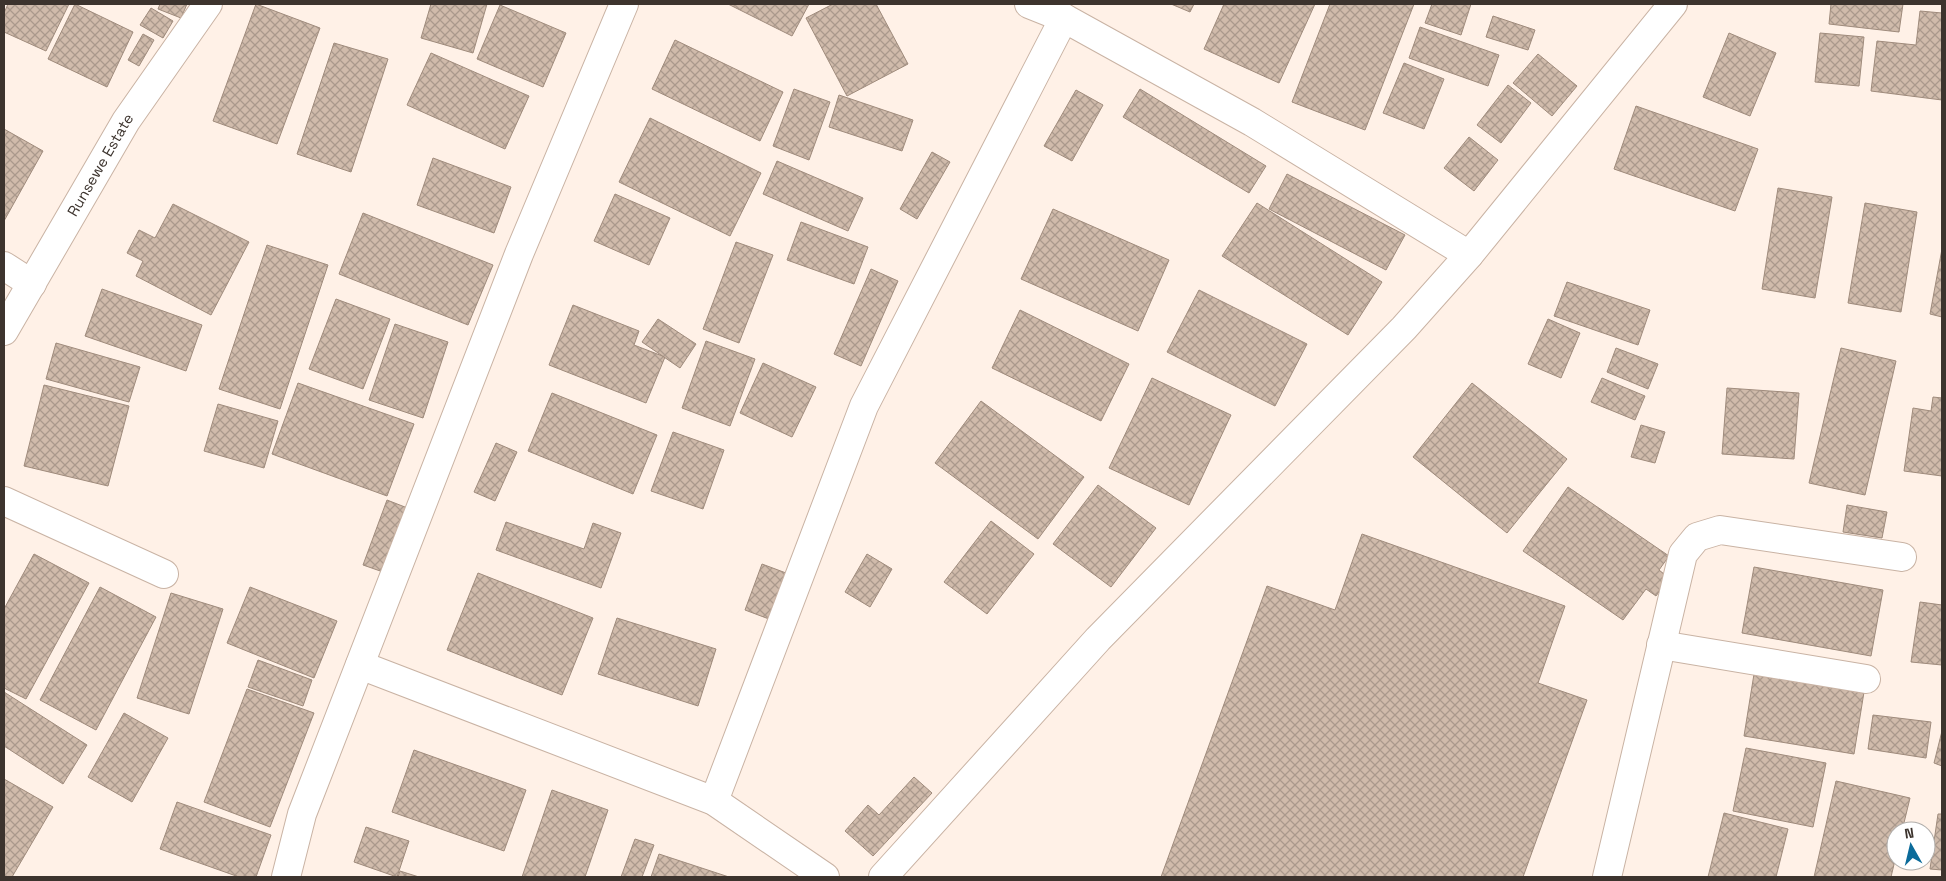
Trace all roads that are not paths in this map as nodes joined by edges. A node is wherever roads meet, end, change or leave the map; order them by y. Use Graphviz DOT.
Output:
graph roads {
  1 [pos="208,4"];
  2 [pos="624,4"];
  3 [pos="1029,4"];
  4 [pos="1673,4"];
  5 [pos="1064,18"];
  6 [pos="1470,256"];
  7 [pos="4,266"];
  8 [pos="32,284"];
  9 [pos="4,331"];
  10 [pos="4,501"];
  11 [pos="1902,557"];
  12 [pos="164,574"];
  13 [pos="1661,645"];
  14 [pos="360,665"];
  15 [pos="1866,679"];
  16 [pos="714,802"];
  17 [pos="286,877"];
  18 [pos="825,877"];
  19 [pos="883,877"];
  20 [pos="1608,877"];
  1 -- 8 [label="street, Runsewe Estate"];
  2 -- 14 [label="street"];
  3 -- 5 [label="street"];
  4 -- 6 [label="street"];
  5 -- 6 [label="street"];
  5 -- 16 [label="street"];
  6 -- 19 [label="street"];
  7 -- 8 [label="street"];
  8 -- 9 [label="street, Runsewe Estate"];
  10 -- 12 [label="street"];
  11 -- 13 [label="street"];
  13 -- 15 [label="street"];
  13 -- 20 [label="street"];
  14 -- 16 [label="street"];
  14 -- 17 [label="street"];
  16 -- 18 [label="street"];
}
